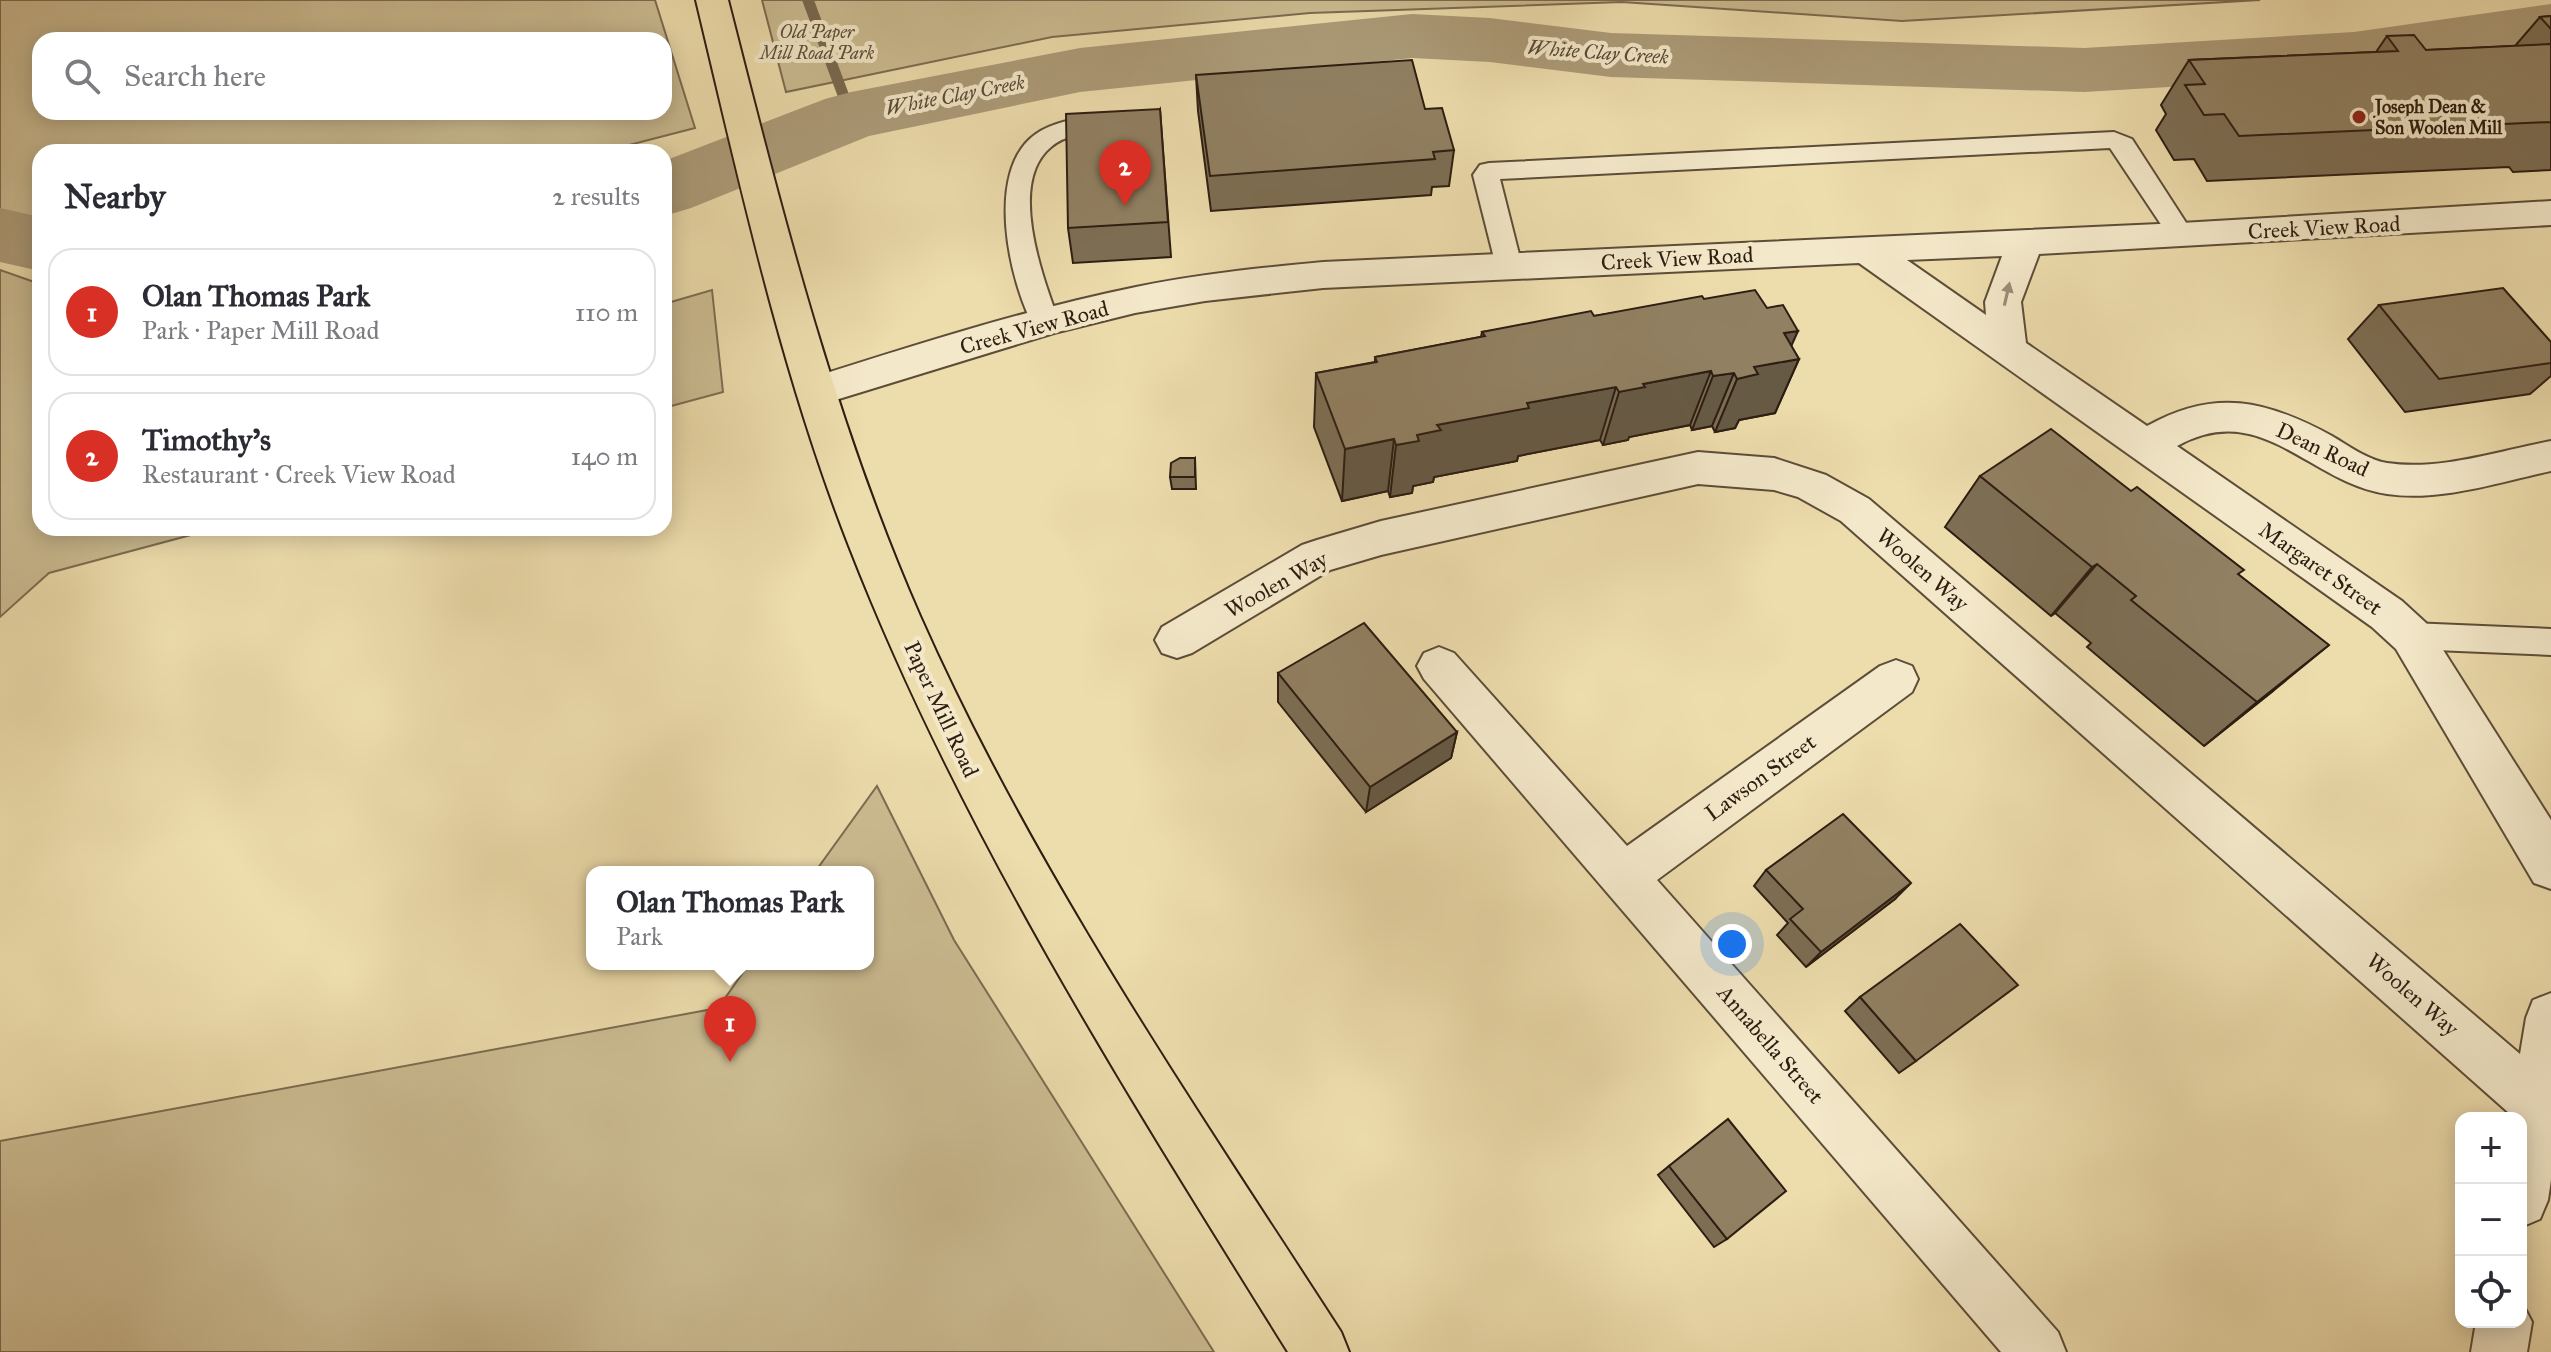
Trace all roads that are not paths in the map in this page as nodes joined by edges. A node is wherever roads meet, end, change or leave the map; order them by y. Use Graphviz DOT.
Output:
graph roads {
  1 [pos="712,0"];
  2 [pos="1117,120"];
  3 [pos="2551,213"];
  4 [pos="2181,235"];
  5 [pos="2025,242"];
  6 [pos="1866,250"];
  7 [pos="1509,266"];
  8 [pos="1045,322"];
  9 [pos="2008,349"];
  10 [pos="816,391"];
  11 [pos="2147,444"];
  12 [pos="2551,456"];
  13 [pos="2411,636"];
  14 [pos="1177,640"];
  15 [pos="2551,642"];
  16 [pos="1439,666"];
  17 [pos="1896,679"];
  18 [pos="2551,867"];
  19 [pos="1624,876"];
  20 [pos="2551,1018"];
  21 [pos="2535,1101"];
  22 [pos="2523,1184"];
  23 [pos="2503,1328"];
  24 [pos="1321,1352"];
  25 [pos="2038,1352"];
  26 [pos="2499,1352"];
  1 -- 10 [label="main road, Paper Mill Road"];
  2 -- 8 [label="lane"];
  3 -- 4 [label="street, Creek View Road"];
  4 -- 5 [label="street, Creek View Road"];
  4 -- 7 [label="lane"];
  5 -- 6 [label="street, Creek View Road"];
  9 -- 5 [label="street, one-way"];
  6 -- 7 [label="street, Creek View Road"];
  6 -- 9 [label="street, Margaret Street"];
  7 -- 8 [label="street, Creek View Road"];
  8 -- 10 [label="street, Creek View Road"];
  9 -- 11 [label="street, Margaret Street"];
  10 -- 24 [label="main road, Paper Mill Road"];
  11 -- 12 [label="street, Dean Road"];
  11 -- 13 [label="street, Margaret Street"];
  13 -- 15 [label="lane"];
  13 -- 18 [label="street, Margaret Street"];
  14 -- 21 [label="street, Woolen Way"];
  16 -- 19 [label="street, Annabella Street"];
  17 -- 19 [label="street, Lawson Street"];
  19 -- 25 [label="street, Annabella Street"];
  20 -- 21 [label="street"];
  21 -- 22 [label="street"];
  23 -- 26 [label="street"];
}
